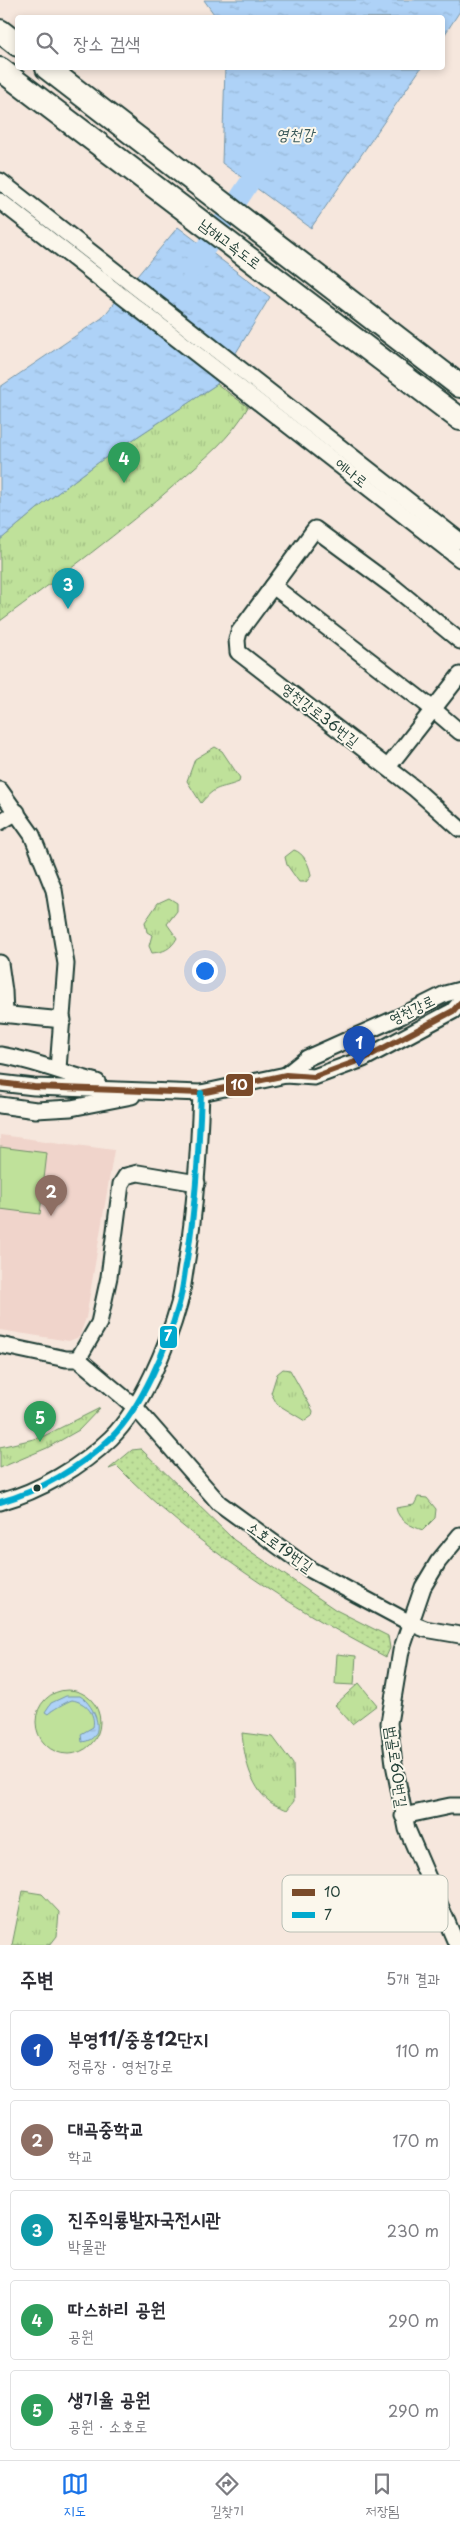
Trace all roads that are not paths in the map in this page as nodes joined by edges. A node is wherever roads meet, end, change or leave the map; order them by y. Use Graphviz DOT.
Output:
graph roads {
  1 [pos="0,31"];
  2 [pos="15,43"];
  3 [pos="0,70"];
  4 [pos="50,70"];
  5 [pos="4,185"];
  6 [pos="0,201"];
  7 [pos="245,383"];
  8 [pos="460,386"];
  9 [pos="460,419"];
  10 [pos="460,541"];
  11 [pos="460,559"];
  12 [pos="273,586"];
  13 [pos="460,641"];
  14 [pos="460,675"];
  15 [pos="433,709"];
  16 [pos="460,732"];
  17 [pos="388,767"];
  18 [pos="0,790"];
  19 [pos="17,812"];
  20 [pos="0,822"];
  21 [pos="460,829"];
  22 [pos="0,963"];
  23 [pos="460,990"];
  24 [pos="460,1003"];
  25 [pos="2,1014"];
  26 [pos="63,1020"];
  27 [pos="0,1055"];
  28 [pos="58,1069"];
  29 [pos="286,1075"];
  30 [pos="0,1083"];
  31 [pos="170,1090"];
  32 [pos="201,1093"];
  33 [pos="0,1105"];
  34 [pos="197,1183"];
  35 [pos="0,1344"];
  36 [pos="78,1359"];
  37 [pos="135,1407"];
  38 [pos="0,1502"];
  39 [pos="460,1535"];
  40 [pos="410,1623"];
  41 [pos="460,1635"];
  42 [pos="460,1806"];
  43 [pos="403,1816"];
  44 [pos="428,1875"];
  45 [pos="448,1924"];
  46 [pos="457,1945"];
  1 -- 2 [label="highway"];
  3 -- 9 [label="highway, 남해고속도로"];
  4 -- 8 [label="highway, 남해고속도로"];
  5 -- 7 [label="street"];
  6 -- 7 [label="street"];
  7 -- 10 [label="street, 에나로"];
  7 -- 11 [label="street, 에나로"];
  12 -- 13 [label="street, 영천강로36번길"];
  12 -- 15 [label="street"];
  12 -- 17 [label="street, 영천강로36번길"];
  14 -- 15 [label="street"];
  15 -- 16 [label="street"];
  15 -- 17 [label="street"];
  17 -- 21 [label="street, 영천강로36번길"];
  18 -- 19 [label="street"];
  19 -- 20 [label="street"];
  19 -- 26 [label="street"];
  22 -- 25 [label="street"];
  23 -- 29 [label="street, 영천강로"];
  24 -- 29 [label="street, 영천강로"];
  25 -- 26 [label="street"];
  26 -- 28 [label="street"];
  27 -- 28 [label="street, 영천강로"];
  28 -- 31 [label="street, 영천강로"];
  29 -- 32 [label="street, 영천강로"];
  30 -- 31 [label="street, 영천강로"];
  31 -- 32 [label="street, 영천강로"];
  31 -- 33 [label="street, 영천강로"];
  32 -- 34 [label="street"];
  34 -- 36 [label="street"];
  34 -- 37 [label="street"];
  35 -- 36 [label="street"];
  36 -- 37 [label="street, 소호로19번길"];
  37 -- 38 [label="street"];
  37 -- 40 [label="street, 소호로19번길"];
  39 -- 40 [label="street, 범골로60번길"];
  40 -- 41 [label="street, 소호로19번길"];
  40 -- 43 [label="street, 범골로60번길"];
  42 -- 43 [label="street"];
  43 -- 44 [label="street, 범골로60번길"];
  45 -- 46 [label="street, 범골로60번길"];
}
